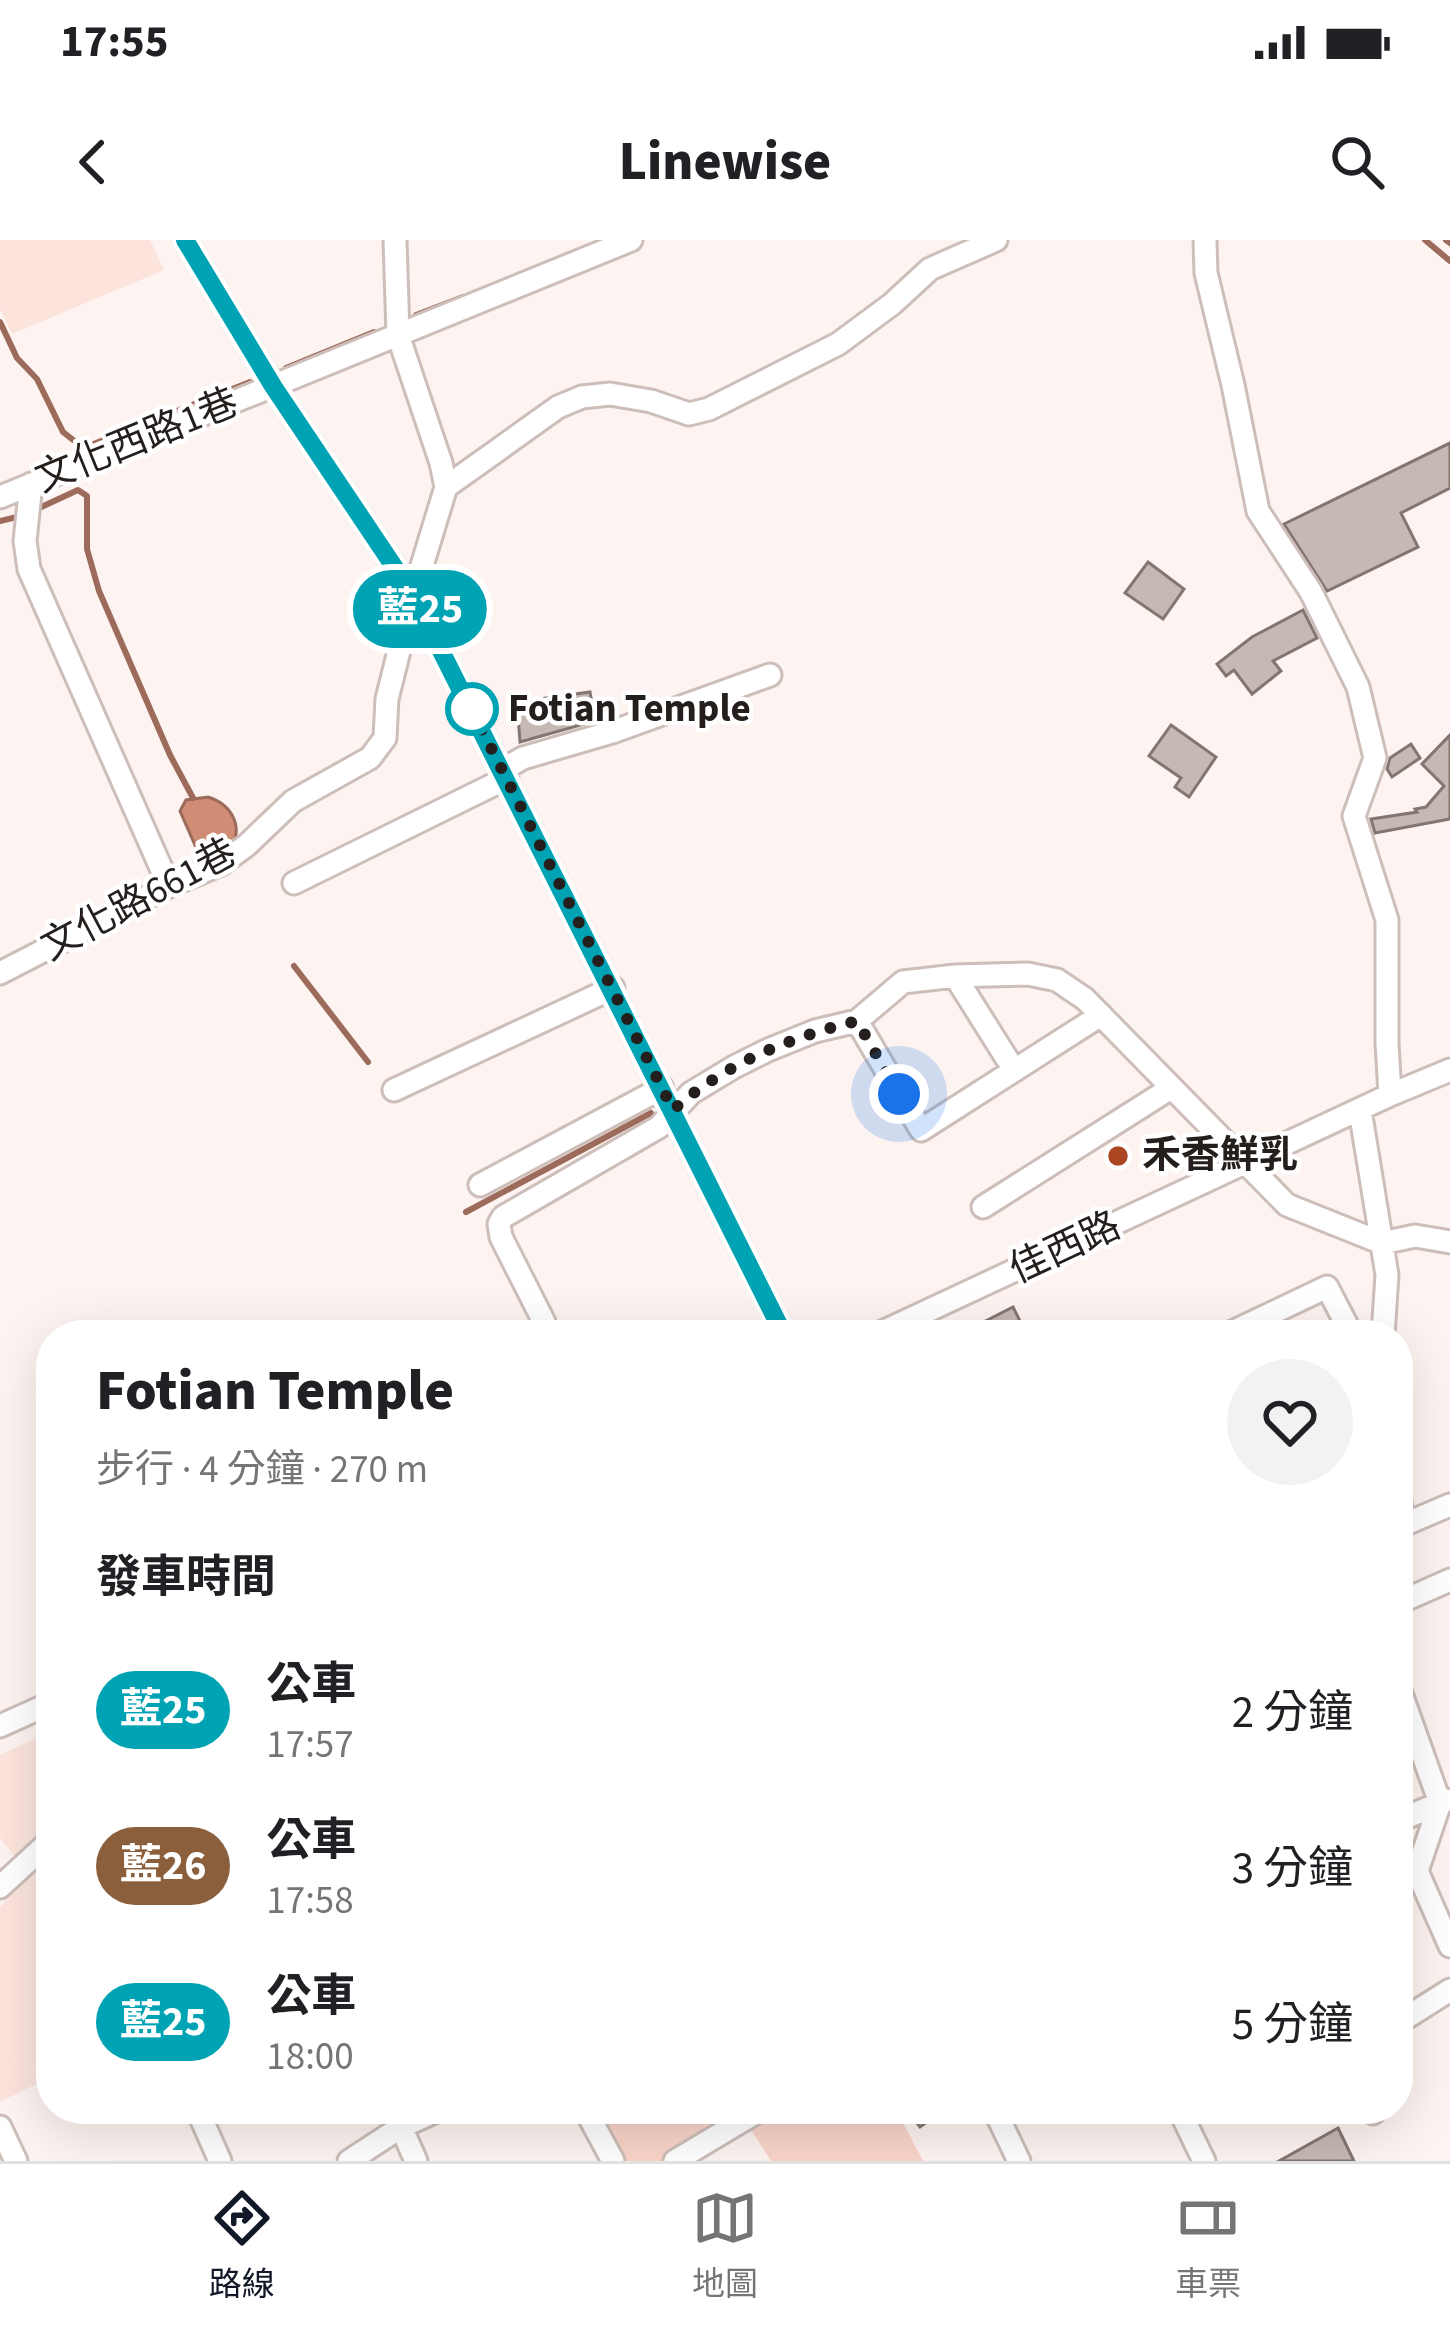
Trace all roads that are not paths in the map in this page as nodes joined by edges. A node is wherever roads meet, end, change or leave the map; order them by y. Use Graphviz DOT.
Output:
graph roads {
  1 [pos="185,240"];
  2 [pos="395,240"];
  3 [pos="631,240"];
  4 [pos="996,240"];
  5 [pos="1205,240"];
  6 [pos="398,335"];
  7 [pos="273,386"];
  8 [pos="446,487"];
  9 [pos="0,497"];
  10 [pos="29,504"];
  11 [pos="413,595"];
  12 [pos="770,675"];
  13 [pos="505,774"];
  14 [pos="294,883"];
  15 [pos="169,886"];
  16 [pos="0,973"];
  17 [pos="955,976"];
  18 [pos="613,988"];
  19 [pos="1101,1015"];
  20 [pos="857,1021"];
  21 [pos="1014,1070"];
  22 [pos="1448,1075"];
  23 [pos="662,1088"];
  24 [pos="1172,1088"];
  25 [pos="394,1090"];
  26 [pos="1390,1095"];
  27 [pos="673,1110"];
  28 [pos="1360,1110"];
  29 [pos="1246,1164"];
  30 [pos="480,1185"];
  31 [pos="983,1207"];
  32 [pos="1450,1242"];
  33 [pos="1382,1243"];
  34 [pos="543,1320"];
  35 [pos="777,1320"];
  36 [pos="908,1320"];
  37 [pos="1259,1320"];
  38 [pos="1344,1320"];
  39 [pos="1384,1320"];
  40 [pos="1450,1505"];
  41 [pos="1413,1522"];
  42 [pos="1450,1580"];
  43 [pos="1413,1596"];
  44 [pos="36,1710"];
  45 [pos="1413,1721"];
  46 [pos="0,1726"];
  47 [pos="1445,1801"];
  48 [pos="1413,1815"];
  49 [pos="36,1854"];
  50 [pos="1413,1872"];
  51 [pos="0,1887"];
  52 [pos="1413,1891"];
  53 [pos="1450,1946"];
  54 [pos="1450,1990"];
  55 [pos="1413,2013"];
  56 [pos="204,2124"];
  57 [pos="390,2124"];
  58 [pos="400,2124"];
  59 [pos="593,2124"];
  60 [pos="743,2124"];
  61 [pos="1001,2124"];
  62 [pos="1186,2124"];
  63 [pos="0,2127"];
  64 [pos="705,2153"];
  65 [pos="16,2161"];
  66 [pos="220,2161"];
  67 [pos="349,2161"];
  68 [pos="416,2161"];
  69 [pos="613,2161"];
  70 [pos="675,2161"];
  71 [pos="1018,2161"];
  72 [pos="1204,2161"];
  1 -- 7 [label="street"];
  2 -- 6 [label="street"];
  3 -- 6 [label="street, 文化西路1巷"];
  4 -- 8 [label="street"];
  5 -- 26 [label="street"];
  6 -- 7 [label="street, 文化西路1巷"];
  6 -- 8 [label="street"];
  7 -- 10 [label="street, 文化西路1巷"];
  7 -- 11 [label="street"];
  8 -- 11 [label="street, 文化路661巷"];
  9 -- 10 [label="street, 文化西路1巷"];
  10 -- 15 [label="street"];
  11 -- 13 [label="street"];
  11 -- 15 [label="street, 文化路661巷"];
  12 -- 13 [label="street"];
  13 -- 14 [label="street"];
  13 -- 18 [label="street"];
  15 -- 16 [label="street, 文化路661巷"];
  17 -- 19 [label="street"];
  17 -- 20 [label="street"];
  17 -- 21 [label="street"];
  18 -- 23 [label="street"];
  18 -- 25 [label="street"];
  19 -- 21 [label="street"];
  19 -- 24 [label="street"];
  20 -- 21 [label="street"];
  20 -- 27 [label="street"];
  22 -- 26 [label="street, 佳西路"];
  23 -- 27 [label="street"];
  23 -- 30 [label="street"];
  24 -- 29 [label="street"];
  24 -- 31 [label="street"];
  26 -- 28 [label="street, 佳西路"];
  27 -- 34 [label="street"];
  27 -- 35 [label="street"];
  28 -- 29 [label="street, 佳西路"];
  28 -- 33 [label="street"];
  29 -- 33 [label="street"];
  29 -- 36 [label="street, 佳西路"];
  32 -- 33 [label="street"];
  33 -- 39 [label="street"];
  37 -- 38 [label="street"];
  40 -- 41 [label="street"];
  42 -- 43 [label="street"];
  44 -- 46 [label="street"];
  45 -- 47 [label="street"];
  47 -- 48 [label="street"];
  47 -- 50 [label="street"];
  49 -- 51 [label="street"];
  52 -- 53 [label="street"];
  54 -- 55 [label="street"];
  56 -- 66 [label="street"];
  57 -- 67 [label="street"];
  58 -- 68 [label="street"];
  59 -- 69 [label="street"];
  60 -- 64 [label="street"];
  61 -- 71 [label="street"];
  62 -- 72 [label="street"];
  63 -- 65 [label="street"];
  64 -- 70 [label="street"];
}
